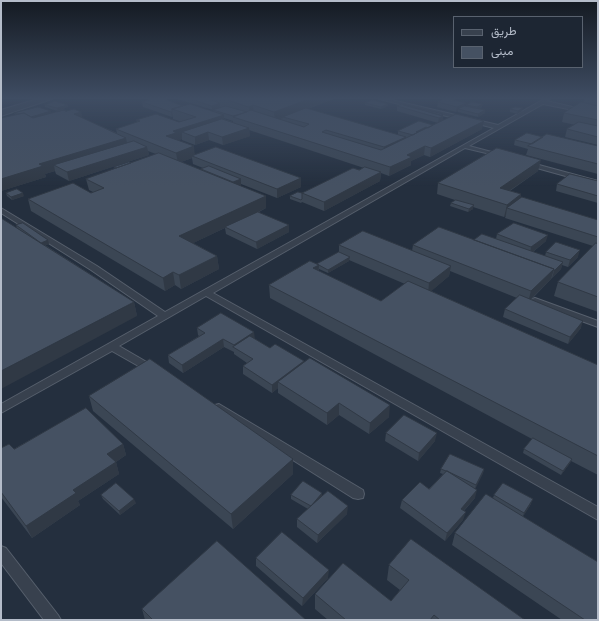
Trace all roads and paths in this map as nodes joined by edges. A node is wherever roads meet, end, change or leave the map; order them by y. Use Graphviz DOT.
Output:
graph roads {
  1 [pos="496,128"];
  2 [pos="463,146"];
  3 [pos="508,158"];
  4 [pos="523,162"];
  5 [pos="598,183"];
  6 [pos="1,210"];
  7 [pos="205,292"];
  8 [pos="535,301"];
  9 [pos="165,316"];
  10 [pos="598,324"];
  11 [pos="113,347"];
  12 [pos="162,375"];
  13 [pos="210,402"];
  14 [pos="1,409"];
  15 [pos="358,494"];
  16 [pos="598,514"];
  17 [pos="1,552"];
  18 [pos="53,620"];
  1 -- 2 [label="lane"];
  2 -- 3 [label="lane"];
  2 -- 7 [label="lane"];
  4 -- 5 [label="lane"];
  6 -- 9 [label="lane"];
  7 -- 9 [label="lane"];
  7 -- 16 [label="lane"];
  8 -- 10 [label="lane"];
  9 -- 11 [label="lane"];
  11 -- 12 [label="lane"];
  11 -- 14 [label="lane"];
  13 -- 15 [label="lane"];
  17 -- 18 [label="lane"];
}
